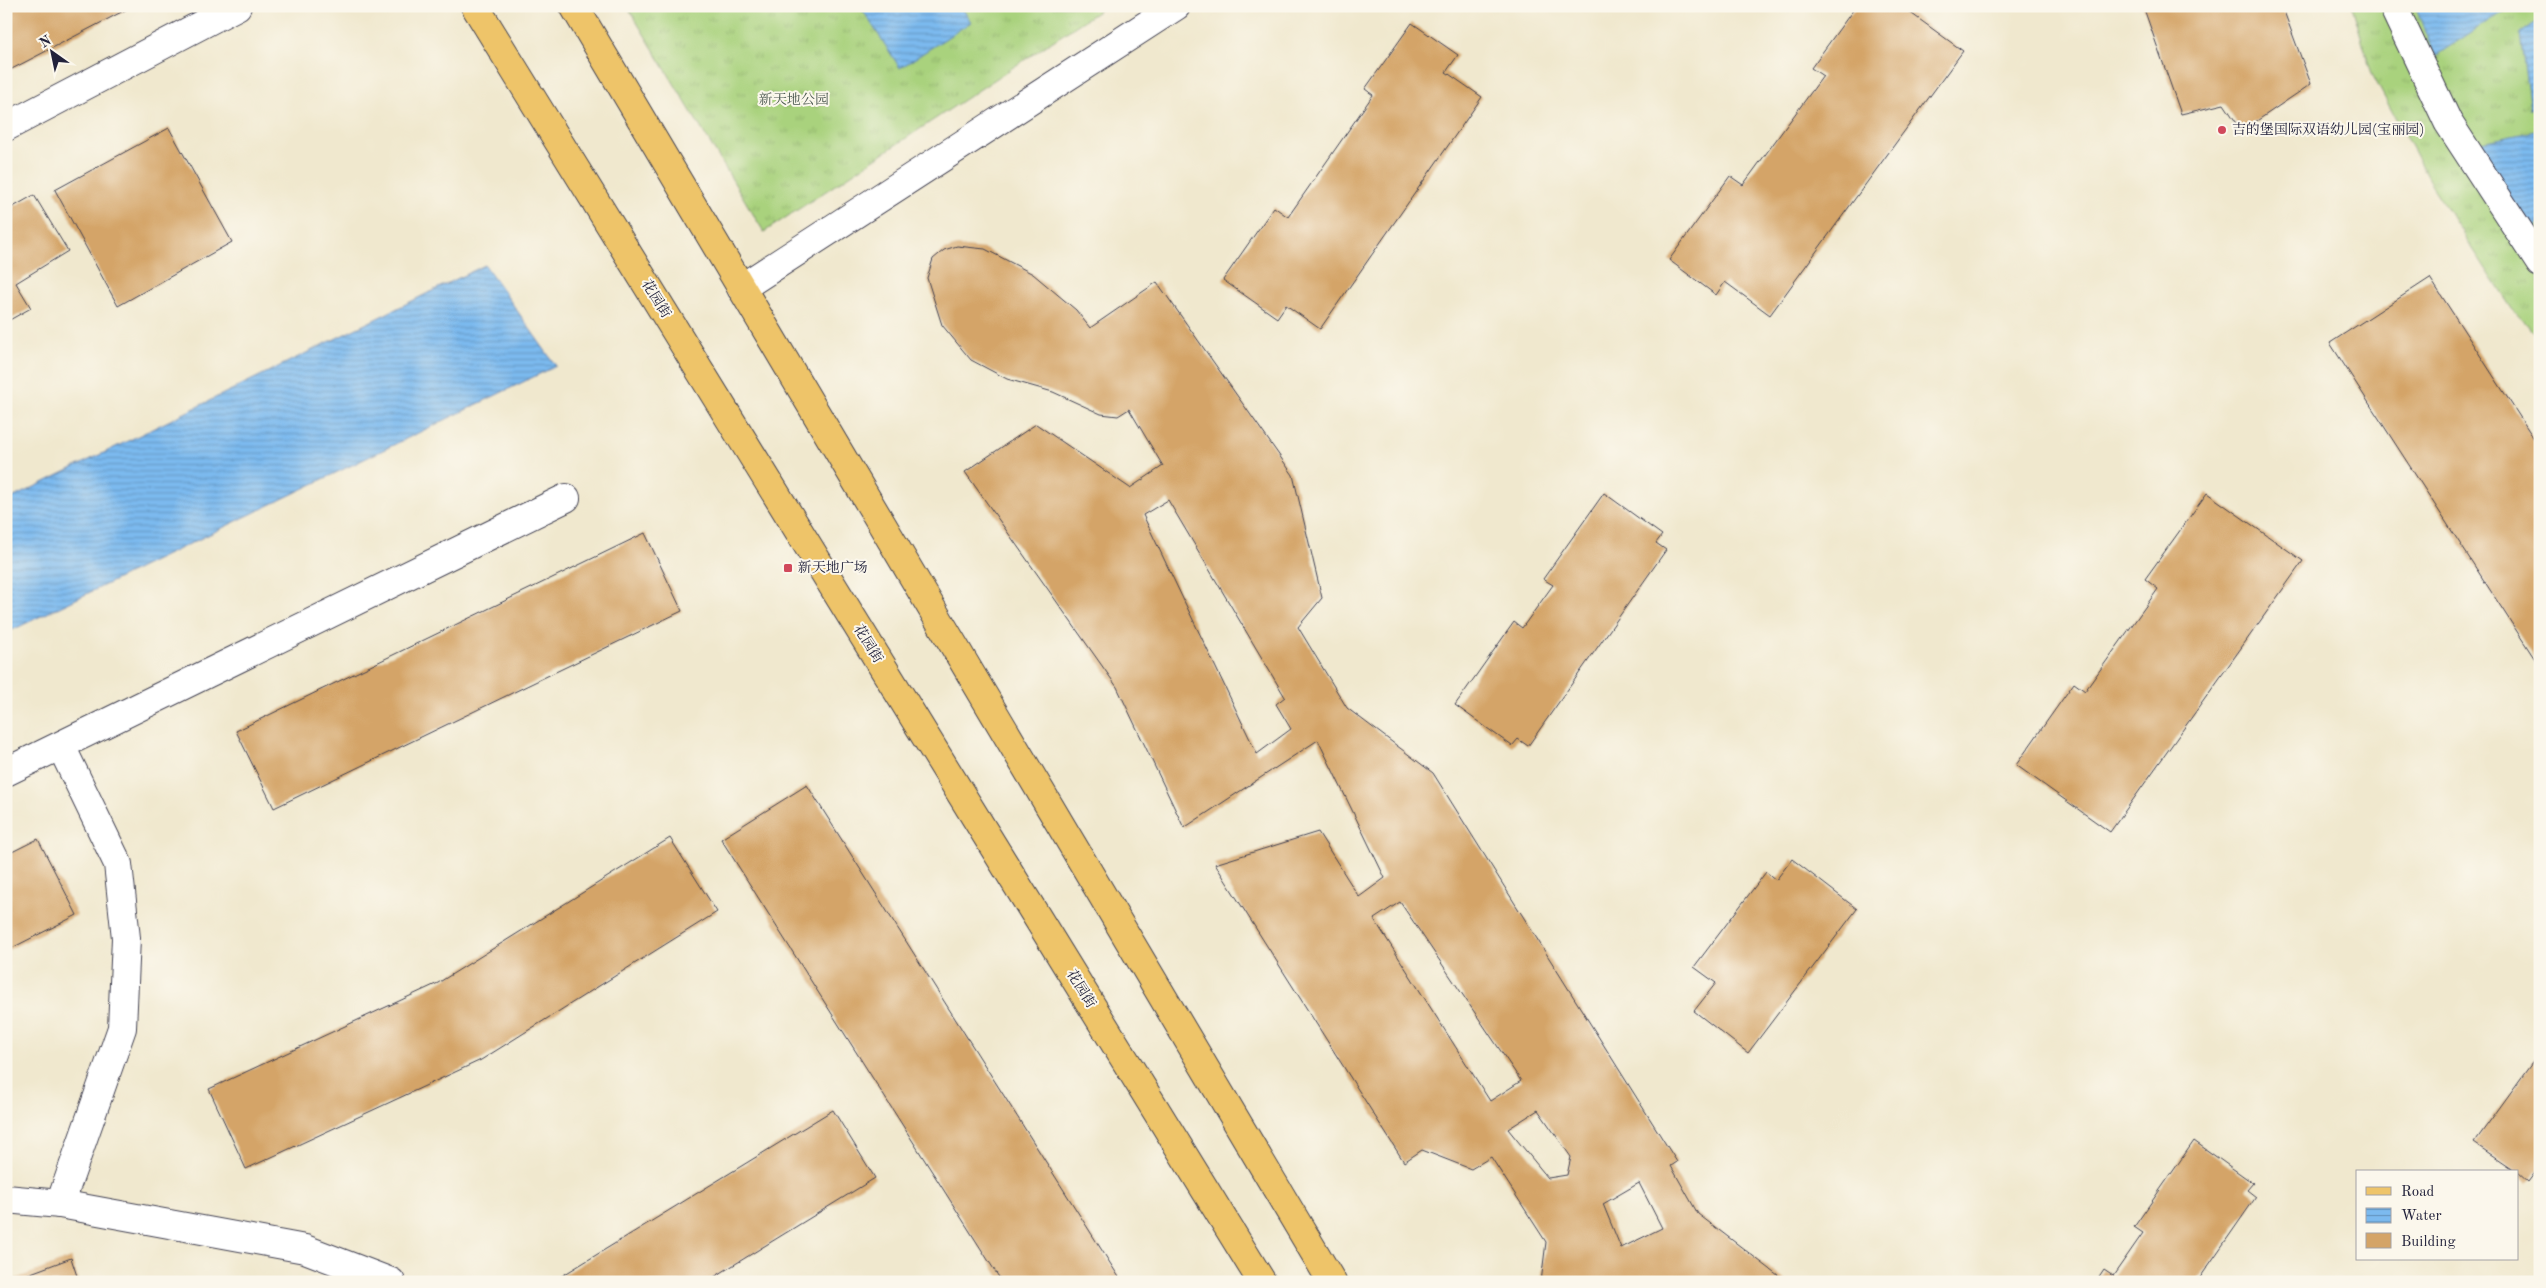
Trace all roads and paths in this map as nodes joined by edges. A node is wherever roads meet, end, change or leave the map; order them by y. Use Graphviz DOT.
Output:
graph roads {
  1 [pos="237,6"];
  2 [pos="475,6"];
  3 [pos="574,6"];
  4 [pos="1176,6"];
  5 [pos="2393,6"];
  6 [pos="6,127"];
  7 [pos="2540,263"];
  8 [pos="741,288"];
  9 [pos="566,498"];
  10 [pos="61,746"];
  11 [pos="6,772"];
  12 [pos="6,1199"];
  13 [pos="60,1204"];
  14 [pos="391,1282"];
  15 [pos="1262,1282"];
  16 [pos="1332,1282"];
  1 -- 6 [label="street"];
  2 -- 15 [label="main road, 花园街"];
  3 -- 8 [label="main road"];
  4 -- 8 [label="street"];
  5 -- 7 [label="street"];
  8 -- 16 [label="main road"];
  9 -- 10 [label="street"];
  10 -- 11 [label="street"];
  10 -- 13 [label="street"];
  12 -- 13 [label="street"];
  13 -- 14 [label="street"];
}
